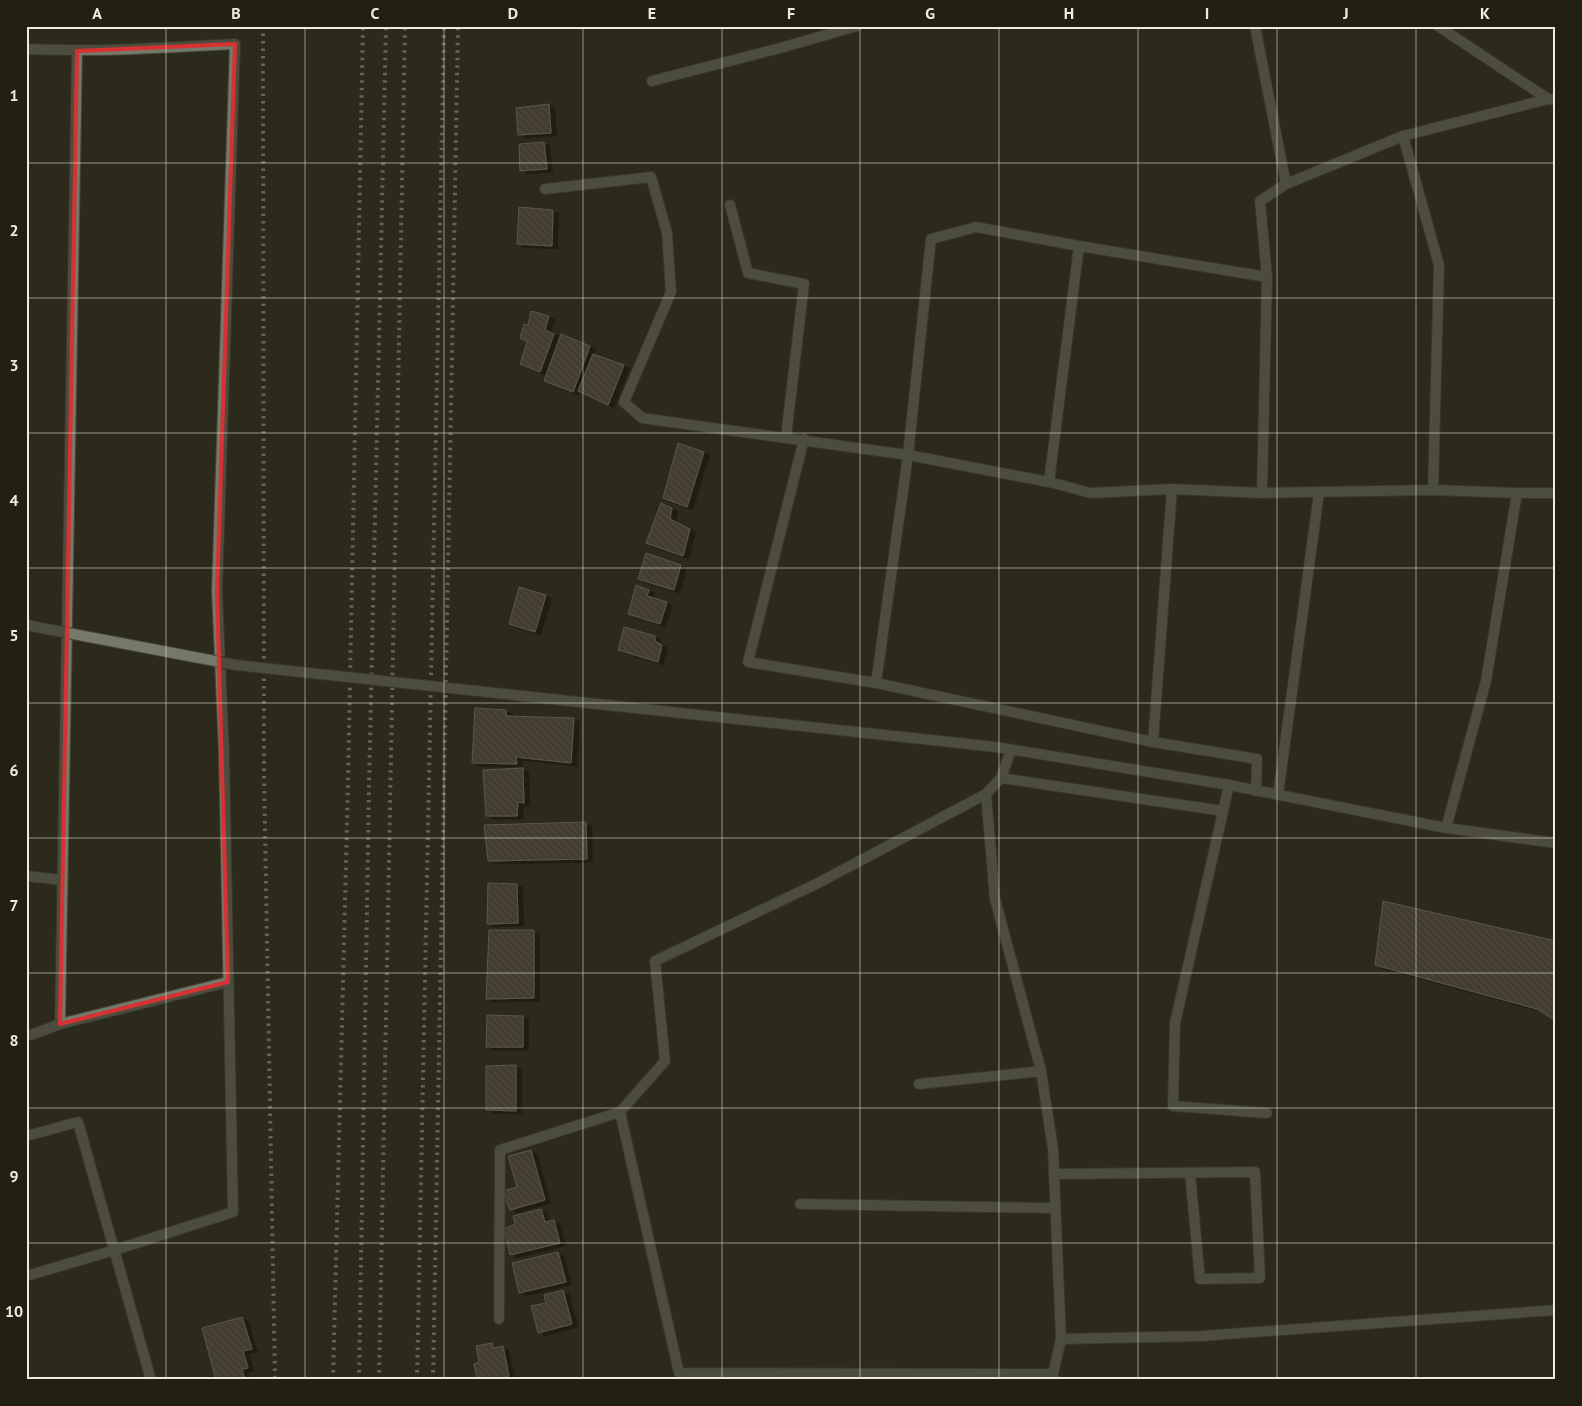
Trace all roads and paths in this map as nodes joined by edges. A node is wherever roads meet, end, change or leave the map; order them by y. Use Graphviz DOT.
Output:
graph roads {
  1 [pos="857,26"];
  2 [pos="1255,26"];
  3 [pos="1438,26"];
  4 [pos="26,49"];
  5 [pos="77,51"];
  6 [pos="652,81"];
  7 [pos="1552,100"];
  8 [pos="1403,136"];
  9 [pos="1286,184"];
  10 [pos="545,189"];
  11 [pos="730,205"];
  12 [pos="1079,246"];
  13 [pos="1267,277"];
  14 [pos="786,437"];
  15 [pos="804,440"];
  16 [pos="908,455"];
  17 [pos="1050,482"];
  18 [pos="1172,489"];
  19 [pos="1433,490"];
  20 [pos="1262,493"];
  21 [pos="1319,493"];
  22 [pos="1556,493"];
  23 [pos="1517,494"];
  24 [pos="26,625"];
  25 [pos="876,683"];
  26 [pos="1153,742"];
  27 [pos="1011,750"];
  28 [pos="1000,778"];
  29 [pos="1229,785"];
  30 [pos="1256,791"];
  31 [pos="986,794"];
  32 [pos="1278,795"];
  33 [pos="1223,811"];
  34 [pos="1446,828"];
  35 [pos="1556,843"];
  36 [pos="26,876"];
  37 [pos="62,880"];
  38 [pos="228,982"];
  39 [pos="60,1024"];
  40 [pos="31,1035"];
  41 [pos="1041,1071"];
  42 [pos="919,1084"];
  43 [pos="620,1112"];
  44 [pos="1267,1113"];
  45 [pos="26,1136"];
  46 [pos="1190,1172"];
  47 [pos="1054,1174"];
  48 [pos="800,1204"];
  49 [pos="1055,1208"];
  50 [pos="115,1250"];
  51 [pos="26,1276"];
  52 [pos="1556,1310"];
  53 [pos="499,1319"];
  54 [pos="1061,1339"];
  55 [pos="1054,1377"];
  56 [pos="151,1380"];
  1 -- 6 [label="street"];
  2 -- 9 [label="street"];
  3 -- 7 [label="street"];
  4 -- 5 [label="street"];
  5 -- 37 [label="street"];
  5 -- 38 [label="street"];
  7 -- 8 [label="street"];
  8 -- 9 [label="street"];
  8 -- 19 [label="street"];
  9 -- 13 [label="street"];
  10 -- 14 [label="street"];
  11 -- 14 [label="street"];
  12 -- 13 [label="street"];
  12 -- 16 [label="street"];
  12 -- 17 [label="street"];
  13 -- 20 [label="street"];
  14 -- 15 [label="street"];
  15 -- 16 [label="street"];
  15 -- 25 [label="street"];
  16 -- 17 [label="street"];
  16 -- 25 [label="street"];
  17 -- 18 [label="street"];
  18 -- 20 [label="street"];
  18 -- 26 [label="street"];
  19 -- 21 [label="street"];
  19 -- 23 [label="street"];
  20 -- 21 [label="street"];
  21 -- 32 [label="street"];
  22 -- 23 [label="street"];
  23 -- 34 [label="street"];
  24 -- 27 [label="street, bridge"];
  25 -- 26 [label="street"];
  26 -- 30 [label="street"];
  27 -- 28 [label="street"];
  27 -- 29 [label="street"];
  28 -- 31 [label="street"];
  28 -- 33 [label="street"];
  29 -- 30 [label="street"];
  29 -- 33 [label="street"];
  30 -- 32 [label="street"];
  31 -- 41 [label="street"];
  31 -- 43 [label="street"];
  32 -- 34 [label="street"];
  33 -- 44 [label="street"];
  34 -- 35 [label="street"];
  36 -- 37 [label="street"];
  37 -- 39 [label="street"];
  38 -- 39 [label="street"];
  38 -- 50 [label="street"];
  39 -- 40 [label="street"];
  41 -- 42 [label="street"];
  41 -- 47 [label="street"];
  43 -- 53 [label="street"];
  43 -- 55 [label="street"];
  45 -- 50 [label="street"];
  46 -- 46 [label="street"];
  46 -- 47 [label="street"];
  47 -- 49 [label="street"];
  48 -- 49 [label="street"];
  49 -- 54 [label="street"];
  50 -- 51 [label="street"];
  50 -- 56 [label="street"];
  52 -- 54 [label="street"];
  54 -- 55 [label="street"];
}
